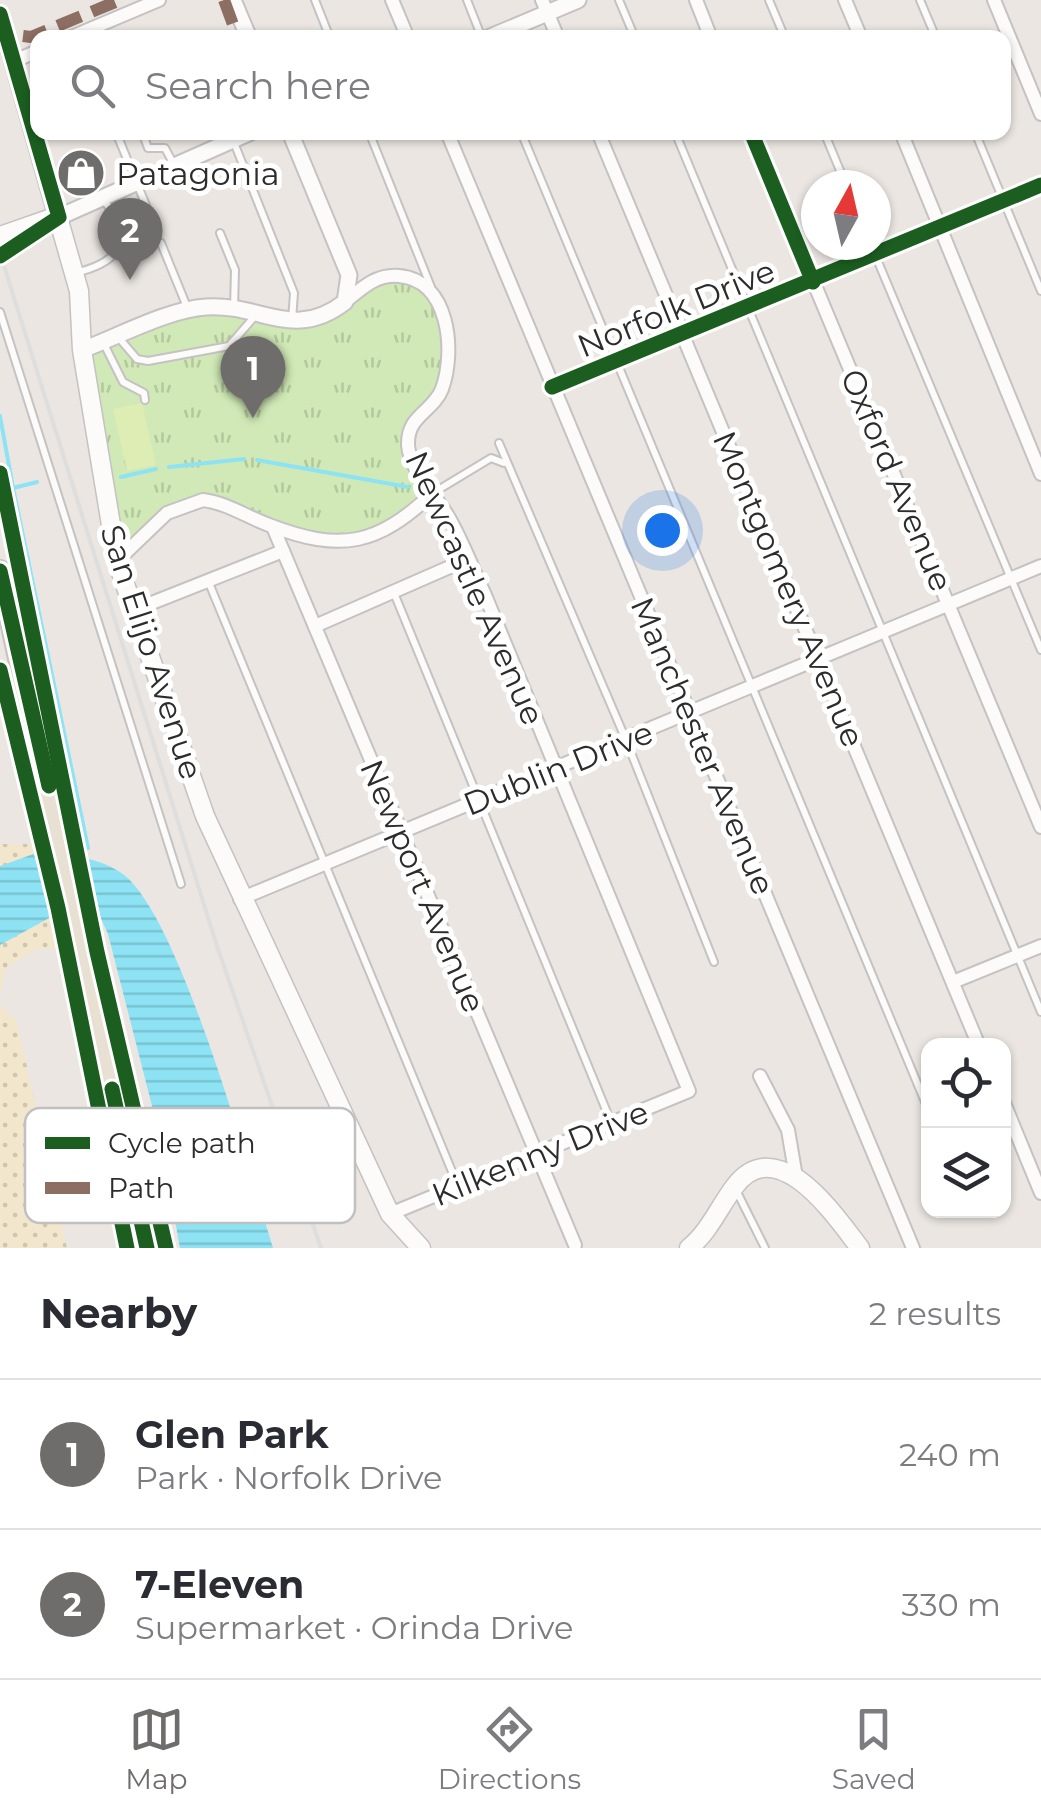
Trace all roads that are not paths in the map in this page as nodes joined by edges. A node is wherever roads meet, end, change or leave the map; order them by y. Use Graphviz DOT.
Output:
graph roads {
  1 [pos="159,0"];
  2 [pos="233,0"];
  3 [pos="315,0"];
  4 [pos="392,0"];
  5 [pos="467,0"];
  6 [pos="578,0"];
  7 [pos="619,0"];
  8 [pos="696,0"];
  9 [pos="770,0"];
  10 [pos="845,0"];
  11 [pos="920,0"];
  12 [pos="994,0"];
  13 [pos="135,5"];
  14 [pos="545,6"];
  15 [pos="0,14"];
  16 [pos="87,30"];
  17 [pos="246,30"];
  18 [pos="327,30"];
  19 [pos="405,30"];
  20 [pos="481,30"];
  21 [pos="500,30"];
  22 [pos="555,30"];
  23 [pos="631,30"];
  24 [pos="708,30"];
  25 [pos="782,30"];
  26 [pos="858,30"];
  27 [pos="933,30"];
  28 [pos="1006,30"];
  29 [pos="1011,41"];
  30 [pos="30,54"];
  31 [pos="14,60"];
  32 [pos="30,96"];
  33 [pos="1041,114"];
  34 [pos="41,140"];
  35 [pos="119,140"];
  36 [pos="145,140"];
  37 [pos="233,140"];
  38 [pos="293,140"];
  39 [pos="372,140"];
  40 [pos="450,140"];
  41 [pos="524,140"];
  42 [pos="601,140"];
  43 [pos="678,140"];
  44 [pos="754,140"];
  45 [pos="827,140"];
  46 [pos="903,140"];
  47 [pos="978,140"];
  48 [pos="174,165"];
  49 [pos="840,170"];
  50 [pos="136,180"];
  51 [pos="1041,186"];
  52 [pos="101,195"];
  53 [pos="1004,201"];
  54 [pos="59,216"];
  55 [pos="941,228"];
  56 [pos="156,230"];
  57 [pos="220,233"];
  58 [pos="0,236"];
  59 [pos="161,243"];
  60 [pos="891,244"];
  61 [pos="0,256"];
  62 [pos="855,260"];
  63 [pos="878,260"];
  64 [pos="74,273"];
  65 [pos="813,282"];
  66 [pos="1041,291"];
  67 [pos="433,293"];
  68 [pos="345,302"];
  69 [pos="748,308"];
  70 [pos="234,309"];
  71 [pos="188,310"];
  72 [pos="0,312"];
  73 [pos="256,314"];
  74 [pos="291,321"];
  75 [pos="683,335"];
  76 [pos="111,340"];
  77 [pos="82,350"];
  78 [pos="616,362"];
  79 [pos="552,388"];
  80 [pos="145,400"];
  81 [pos="500,443"];
  82 [pos="505,463"];
  83 [pos="1041,474"];
  84 [pos="433,493"];
  85 [pos="272,526"];
  86 [pos="283,551"];
  87 [pos="468,559"];
  88 [pos="118,561"];
  89 [pos="1041,566"];
  90 [pos="0,571"];
  91 [pos="1010,579"];
  92 [pos="208,582"];
  93 [pos="394,594"];
  94 [pos="950,606"];
  95 [pos="134,610"];
  96 [pos="315,626"];
  97 [pos="881,633"];
  98 [pos="1041,650"];
  99 [pos="818,659"];
  100 [pos="752,686"];
  101 [pos="688,714"];
  102 [pos="626,740"];
  103 [pos="556,768"];
  104 [pos="480,800"];
  105 [pos="1041,827"];
  106 [pos="400,834"];
  107 [pos="324,865"];
  108 [pos="181,884"];
  109 [pos="240,899"];
  110 [pos="1041,946"];
  111 [pos="1017,955"];
  112 [pos="714,962"];
  113 [pos="952,982"];
  114 [pos="1041,1012"];
  115 [pos="976,1038"];
  116 [pos="760,1076"];
  117 [pos="688,1091"];
  118 [pos="921,1092"];
  119 [pos="117,1108"];
  120 [pos="340,1108"];
  121 [pos="1011,1120"];
  122 [pos="612,1124"];
  123 [pos="355,1140"];
  124 [pos="539,1156"];
  125 [pos="796,1177"];
  126 [pos="459,1187"];
  127 [pos="734,1187"];
  128 [pos="1041,1192"];
  129 [pos="390,1214"];
  130 [pos="142,1223"];
  131 [pos="575,1245"];
  132 [pos="147,1248"];
  133 [pos="421,1248"];
  134 [pos="688,1248"];
  135 [pos="765,1248"];
  136 [pos="860,1248"];
  137 [pos="913,1248"];
  1 -- 13 [label="street"];
  2 -- 17 [label="street"];
  3 -- 18 [label="lane"];
  4 -- 19 [label="street"];
  5 -- 20 [label="lane"];
  6 -- 14 [label="street"];
  7 -- 23 [label="lane"];
  8 -- 24 [label="street"];
  9 -- 25 [label="lane"];
  10 -- 26 [label="street"];
  11 -- 27 [label="lane"];
  12 -- 28 [label="street"];
  13 -- 16 [label="street"];
  14 -- 21 [label="street"];
  14 -- 22 [label="street"];
  15 -- 31 [label="main road, San Elijo Avenue"];
  29 -- 33 [label="street"];
  30 -- 31 [label="street"];
  31 -- 32 [label="main road, San Elijo Avenue"];
  34 -- 54 [label="main road, San Elijo Avenue"];
  35 -- 50 [label="lane"];
  36 -- 48 [label="lane"];
  37 -- 48 [label="street"];
  37 -- 74 [label="lane"];
  38 -- 68 [label="street"];
  39 -- 67 [label="lane"];
  40 -- 79 [label="street, Manchester Avenue"];
  41 -- 78 [label="lane"];
  42 -- 75 [label="street, Montgomery Avenue"];
  43 -- 69 [label="lane"];
  44 -- 65 [label="street, Oxford Avenue"];
  45 -- 49 [label="lane"];
  46 -- 55 [label="street"];
  47 -- 53 [label="lane"];
  48 -- 50 [label="street"];
  50 -- 52 [label="street"];
  50 -- 56 [label="lane"];
  51 -- 53 [label="street, Norfolk Drive"];
  52 -- 54 [label="street"];
  52 -- 64 [label="lane"];
  53 -- 55 [label="street, Norfolk Drive"];
  53 -- 66 [label="lane"];
  54 -- 58 [label="main road"];
  54 -- 61 [label="main road"];
  54 -- 64 [label="main road, San Elijo Avenue"];
  55 -- 60 [label="street, Norfolk Drive"];
  55 -- 83 [label="street"];
  57 -- 70 [label="lane"];
  59 -- 71 [label="lane"];
  62 -- 65 [label="street, Norfolk Drive"];
  63 -- 91 [label="lane"];
  64 -- 77 [label="main road, San Elijo Avenue"];
  65 -- 69 [label="street, Norfolk Drive"];
  65 -- 94 [label="street, Oxford Avenue"];
  67 -- 68 [label="street"];
  67 -- 84 [label="street, Newcastle Avenue"];
  68 -- 74 [label="street"];
  69 -- 75 [label="street, Norfolk Drive"];
  69 -- 97 [label="lane"];
  70 -- 71 [label="street"];
  70 -- 73 [label="street"];
  71 -- 76 [label="street"];
  72 -- 108 [label="lane"];
  73 -- 74 [label="street"];
  73 -- 76 [label="lane"];
  75 -- 78 [label="street, Norfolk Drive"];
  75 -- 99 [label="street, Montgomery Avenue"];
  76 -- 77 [label="street"];
  76 -- 80 [label="lane"];
  77 -- 88 [label="main road, San Elijo Avenue"];
  78 -- 79 [label="street, Norfolk Drive"];
  78 -- 100 [label="lane"];
  79 -- 101 [label="street, Manchester Avenue"];
  81 -- 82 [label="lane"];
  82 -- 84 [label="lane"];
  82 -- 102 [label="lane"];
  84 -- 85 [label="street"];
  84 -- 87 [label="street, Newcastle Avenue"];
  85 -- 86 [label="street, Newport Avenue"];
  85 -- 88 [label="street"];
  86 -- 92 [label="street"];
  86 -- 96 [label="street, Newport Avenue"];
  87 -- 93 [label="street"];
  87 -- 103 [label="street, Newcastle Avenue"];
  88 -- 95 [label="main road, San Elijo Avenue"];
  89 -- 91 [label="street, Dublin Drive"];
  90 -- 119 [label="main road"];
  91 -- 94 [label="street, Dublin Drive"];
  91 -- 98 [label="lane"];
  92 -- 95 [label="street"];
  92 -- 107 [label="lane"];
  93 -- 96 [label="street"];
  93 -- 104 [label="lane"];
  94 -- 97 [label="street, Dublin Drive"];
  94 -- 105 [label="street, Oxford Avenue"];
  95 -- 109 [label="main road, San Elijo Avenue"];
  96 -- 106 [label="street, Newport Avenue"];
  97 -- 99 [label="street, Dublin Drive"];
  97 -- 111 [label="lane"];
  99 -- 100 [label="street, Dublin Drive"];
  99 -- 113 [label="street, Montgomery Avenue"];
  100 -- 101 [label="street, Dublin Drive"];
  100 -- 118 [label="lane"];
  101 -- 102 [label="street, Dublin Drive"];
  101 -- 137 [label="street, Manchester Avenue"];
  102 -- 103 [label="street, Dublin Drive"];
  102 -- 112 [label="lane"];
  103 -- 104 [label="street, Dublin Drive"];
  103 -- 117 [label="street, Newcastle Avenue"];
  104 -- 106 [label="street, Dublin Drive"];
  104 -- 122 [label="lane"];
  106 -- 107 [label="street, Dublin Drive"];
  106 -- 124 [label="street, Newport Avenue"];
  107 -- 109 [label="street, Dublin Drive"];
  107 -- 126 [label="lane"];
  109 -- 120 [label="main road, San Elijo Avenue"];
  110 -- 111 [label="street"];
  111 -- 113 [label="street"];
  111 -- 114 [label="lane"];
  113 -- 115 [label="street, Montgomery Avenue"];
  116 -- 125 [label="street"];
  117 -- 122 [label="street, Kilkenny Drive"];
  121 -- 128 [label="street"];
  122 -- 124 [label="street, Kilkenny Drive"];
  123 -- 129 [label="main road, San Elijo Avenue"];
  124 -- 126 [label="street, Kilkenny Drive"];
  124 -- 131 [label="street, Newport Avenue"];
  125 -- 127 [label="main road"];
  125 -- 136 [label="main road"];
  126 -- 129 [label="street, Kilkenny Drive"];
  127 -- 134 [label="main road"];
  127 -- 135 [label="lane"];
  129 -- 133 [label="main road, San Elijo Avenue"];
  130 -- 132 [label="main road"];
}
